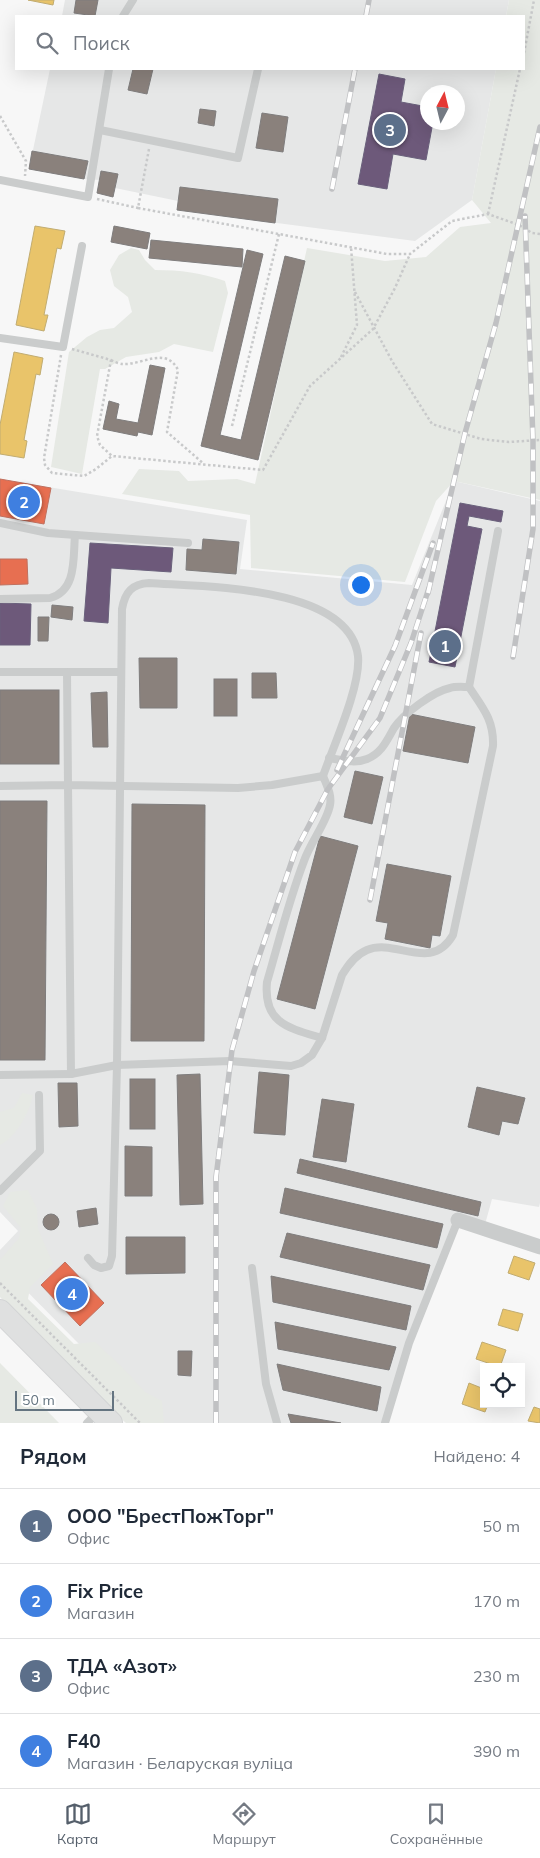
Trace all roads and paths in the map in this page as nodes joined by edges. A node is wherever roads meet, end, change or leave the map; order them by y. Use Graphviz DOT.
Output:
graph roads {
  1 [pos="132,0"];
  2 [pos="534,0"];
  3 [pos="124,15"];
  4 [pos="525,48"];
  5 [pos="109,70"];
  6 [pos="258,70"];
  7 [pos="520,70"];
  8 [pos="0,116"];
  9 [pos="100,130"];
  10 [pos="151,140"];
  11 [pos="0,180"];
  12 [pos="24,184"];
  13 [pos="88,197"];
  14 [pos="138,208"];
  15 [pos="488,214"];
  16 [pos="279,234"];
  17 [pos="540,234"];
  18 [pos="82,246"];
  19 [pos="351,247"];
  20 [pos="410,254"];
  21 [pos="355,292"];
  22 [pos="373,329"];
  23 [pos="0,338"];
  24 [pos="63,347"];
  25 [pos="341,358"];
  26 [pos="111,360"];
  27 [pos="232,426"];
  28 [pos="540,440"];
  29 [pos="112,456"];
  30 [pos="206,465"];
  31 [pos="0,523"];
  32 [pos="498,531"];
  33 [pos="75,535"];
  34 [pos="188,543"];
  35 [pos="0,599"];
  36 [pos="0,672"];
  37 [pos="67,672"];
  38 [pos="121,672"];
  39 [pos="469,687"];
  40 [pos="329,758"];
  41 [pos="323,776"];
  42 [pos="68,785"];
  43 [pos="0,786"];
  44 [pos="121,786"];
  45 [pos="322,1038"];
  46 [pos="117,1064"];
  47 [pos="71,1074"];
  48 [pos="0,1075"];
  49 [pos="39,1095"];
  50 [pos="0,1191"];
  51 [pos="458,1220"];
  52 [pos="540,1247"];
  53 [pos="88,1258"];
  54 [pos="252,1268"];
  55 [pos="0,1283"];
  56 [pos="0,1311"];
  57 [pos="99,1419"];
  58 [pos="140,1423"];
  59 [pos="278,1423"];
  60 [pos="385,1423"];
  1 -- 3 [label="lane"];
  2 -- 4 [label="path"];
  5 -- 9 [label="lane"];
  6 -- 10 [label="lane"];
  7 -- 15 [label="path"];
  8 -- 12 [label="path"];
  9 -- 10 [label="lane"];
  9 -- 13 [label="lane"];
  10 -- 14 [label="path"];
  11 -- 12 [label="lane"];
  12 -- 13 [label="lane"];
  13 -- 14 [label="path"];
  14 -- 16 [label="path"];
  15 -- 17 [label="path"];
  15 -- 20 [label="path"];
  16 -- 19 [label="path"];
  16 -- 27 [label="path"];
  18 -- 24 [label="lane"];
  19 -- 20 [label="path"];
  19 -- 21 [label="path"];
  20 -- 22 [label="path"];
  21 -- 22 [label="path"];
  21 -- 25 [label="path"];
  22 -- 25 [label="path"];
  22 -- 28 [label="path"];
  23 -- 24 [label="lane"];
  24 -- 26 [label="path"];
  24 -- 29 [label="path"];
  25 -- 30 [label="path"];
  26 -- 29 [label="path"];
  26 -- 30 [label="path"];
  29 -- 30 [label="path"];
  31 -- 33 [label="lane"];
  32 -- 39 [label="lane"];
  33 -- 34 [label="lane"];
  33 -- 35 [label="lane"];
  36 -- 37 [label="lane"];
  37 -- 38 [label="lane"];
  37 -- 42 [label="lane"];
  38 -- 40 [label="lane"];
  38 -- 44 [label="lane"];
  39 -- 40 [label="lane"];
  39 -- 45 [label="lane"];
  40 -- 41 [label="lane"];
  41 -- 44 [label="lane"];
  41 -- 45 [label="lane"];
  42 -- 43 [label="lane"];
  42 -- 44 [label="lane"];
  42 -- 47 [label="lane"];
  44 -- 46 [label="lane"];
  45 -- 46 [label="lane"];
  46 -- 47 [label="lane"];
  46 -- 53 [label="lane"];
  47 -- 48 [label="lane"];
  49 -- 50 [label="lane"];
  51 -- 52 [label="street"];
  51 -- 60 [label="lane"];
  54 -- 59 [label="lane"];
  55 -- 58 [label="path"];
  56 -- 57 [label="main road"];
}
